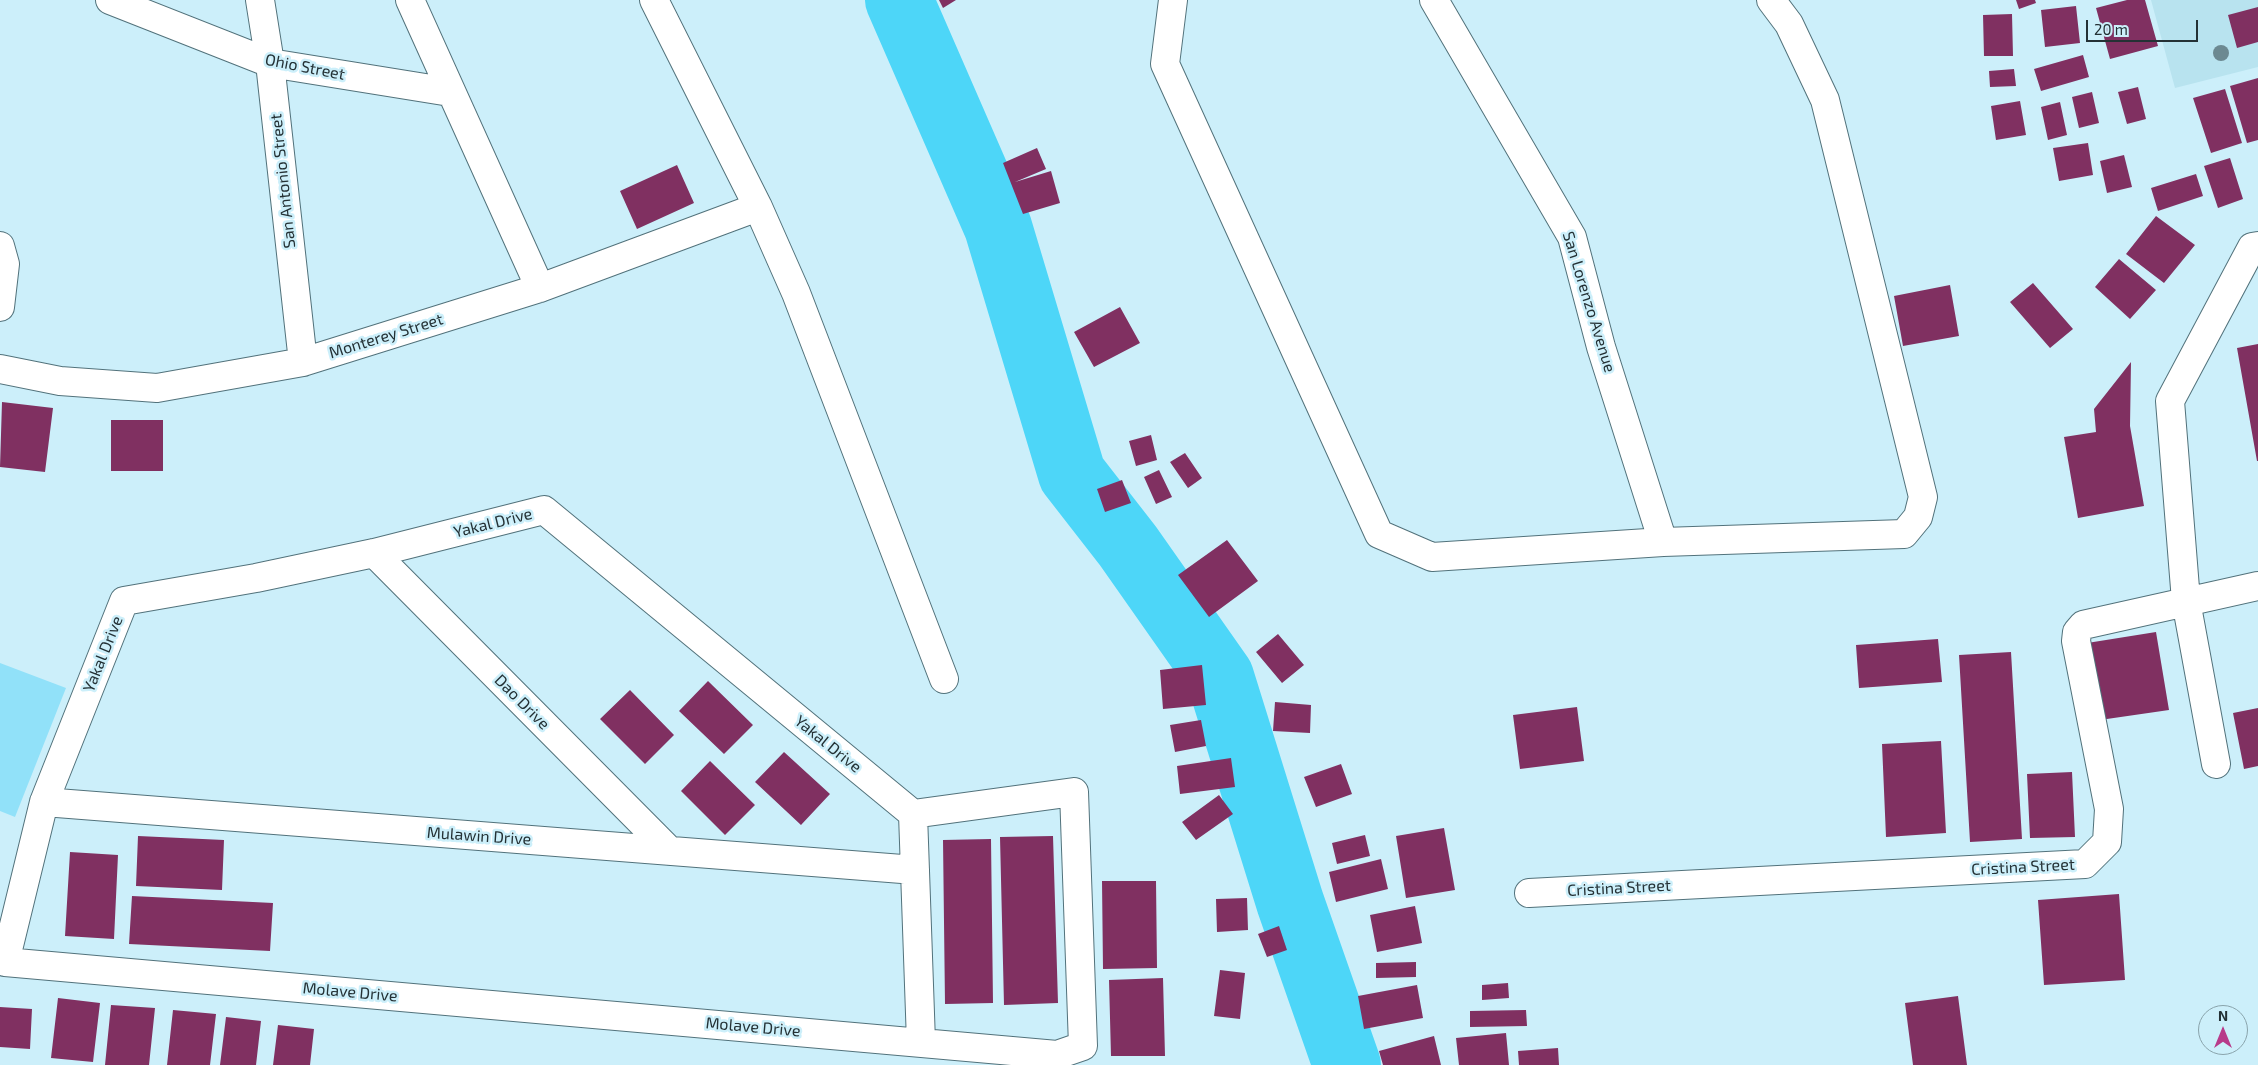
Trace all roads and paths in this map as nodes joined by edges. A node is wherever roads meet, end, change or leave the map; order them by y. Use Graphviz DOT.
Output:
graph roads {
  1 [pos="110,0"];
  2 [pos="260,0"];
  3 [pos="410,0"];
  4 [pos="654,0"];
  5 [pos="1173,0"];
  6 [pos="1434,0"];
  7 [pos="1771,0"];
  8 [pos="270,62"];
  9 [pos="450,92"];
  10 [pos="758,207"];
  11 [pos="0,246"];
  12 [pos="2258,246"];
  13 [pos="540,288"];
  14 [pos="0,307"];
  15 [pos="303,362"];
  16 [pos="0,369"];
  17 [pos="1663,542"];
  18 [pos="374,553"];
  19 [pos="2258,586"];
  20 [pos="2186,601"];
  21 [pos="944,679"];
  22 [pos="2216,764"];
  23 [pos="44,802"];
  24 [pos="913,814"];
  25 [pos="670,851"];
  26 [pos="915,870"];
  27 [pos="1529,892"];
  28 [pos="3,964"];
  29 [pos="921,1042"];
  1 -- 8 [label="street, Ohio Street"];
  2 -- 8 [label="street, San Antonio Street"];
  3 -- 9 [label="street"];
  4 -- 10 [label="street"];
  5 -- 17 [label="street"];
  6 -- 17 [label="street, San Lorenzo Avenue"];
  7 -- 17 [label="street"];
  8 -- 9 [label="street, Ohio Street"];
  8 -- 15 [label="street, San Antonio Street"];
  9 -- 13 [label="street"];
  10 -- 13 [label="street, Monterey Street"];
  10 -- 21 [label="street"];
  11 -- 14 [label="street"];
  12 -- 20 [label="street"];
  13 -- 15 [label="street, Monterey Street"];
  15 -- 16 [label="street, Monterey Street"];
  18 -- 23 [label="street, Yakal Drive"];
  18 -- 24 [label="street, Yakal Drive"];
  18 -- 25 [label="street, Dao Drive"];
  19 -- 20 [label="street, Cristina Street"];
  20 -- 22 [label="street"];
  20 -- 27 [label="street, Cristina Street"];
  23 -- 25 [label="street, Mulawin Drive"];
  23 -- 28 [label="street, Yakal Drive"];
  24 -- 26 [label="street"];
  24 -- 29 [label="street, Molave Drive"];
  25 -- 26 [label="street, Mulawin Drive"];
  26 -- 29 [label="street"];
  28 -- 29 [label="street, Molave Drive"];
}
